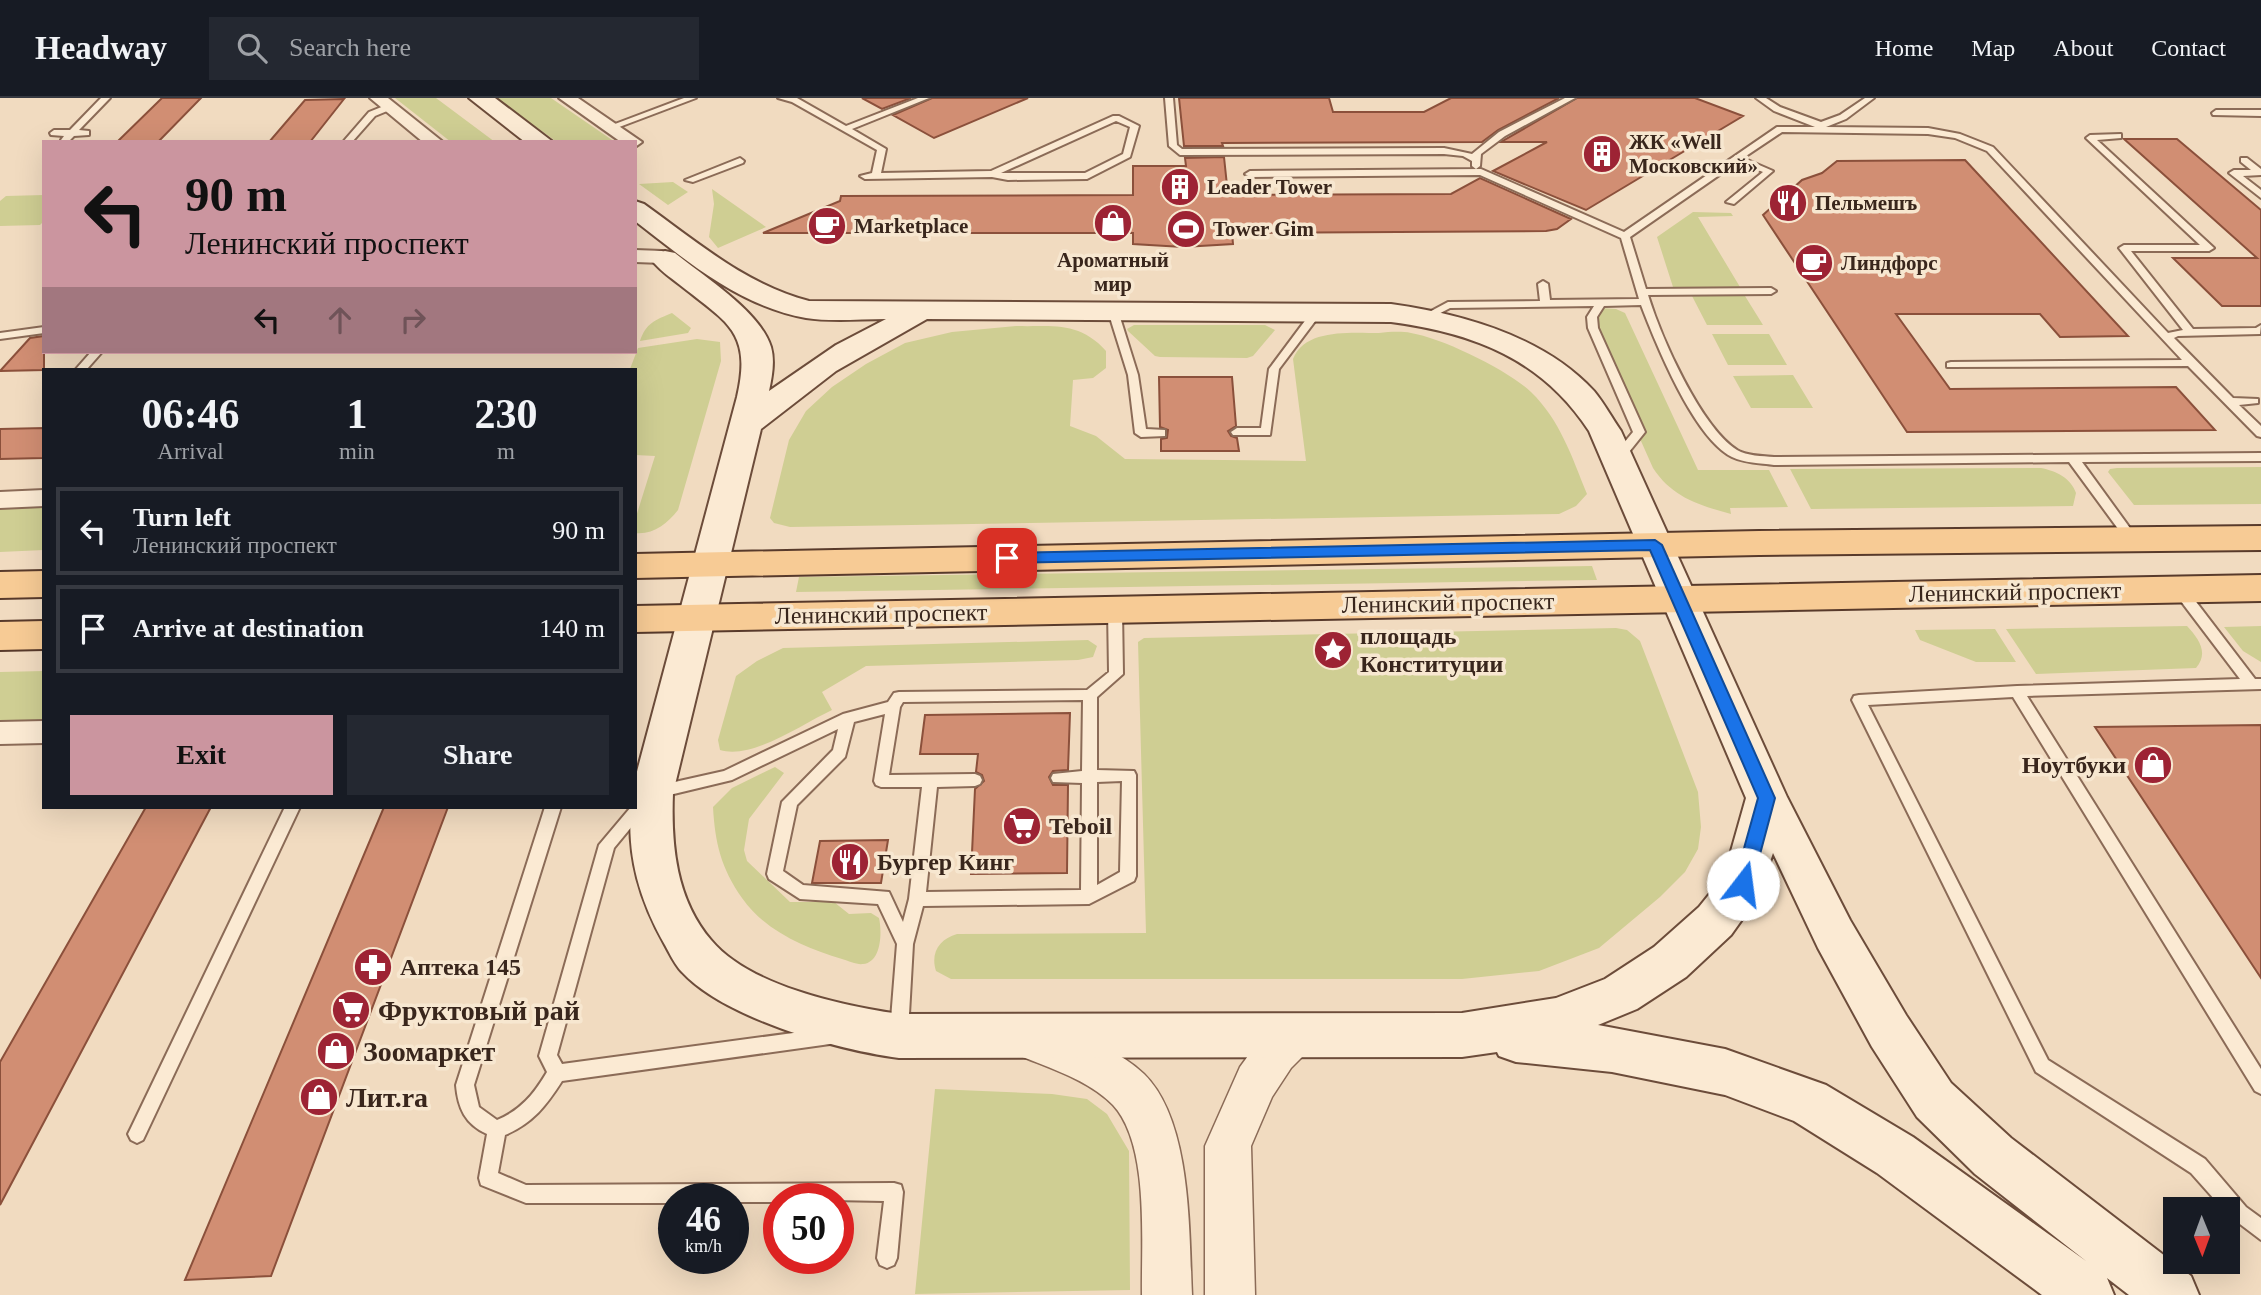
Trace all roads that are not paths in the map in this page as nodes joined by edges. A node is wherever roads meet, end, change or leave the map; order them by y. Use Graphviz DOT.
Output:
graph roads {
  1 [pos="106,98"];
  2 [pos="567,98"];
  3 [pos="692,98"];
  4 [pos="782,98"];
  5 [pos="925,98"];
  6 [pos="1169,98"];
  7 [pos="1571,98"];
  8 [pos="1760,98"];
  9 [pos="1870,98"];
  10 [pos="384,102"];
  11 [pos="471,102"];
  12 [pos="2216,113"];
  13 [pos="2261,113"];
  14 [pos="1822,125"];
  15 [pos="611,127"];
  16 [pos="845,129"];
  17 [pos="1800,130"];
  18 [pos="54,133"];
  19 [pos="86,133"];
  20 [pos="69,136"];
  21 [pos="2118,136"];
  22 [pos="349,140"];
  23 [pos="432,140"];
  24 [pos="509,140"];
  25 [pos="538,140"];
  26 [pos="631,140"];
  27 [pos="1475,159"];
  28 [pos="1737,159"];
  29 [pos="2244,160"];
  30 [pos="740,161"];
  31 [pos="1481,172"];
  32 [pos="992,174"];
  33 [pos="1250,174"];
  34 [pos="865,176"];
  35 [pos="876,176"];
  36 [pos="690,180"];
  37 [pos="2261,195"];
  38 [pos="1731,202"];
  39 [pos="637,212"];
  40 [pos="1625,236"];
  41 [pos="637,237"];
  42 [pos="662,253"];
  43 [pos="1543,284"];
  44 [pos="1771,291"];
  45 [pos="1643,297"];
  46 [pos="1601,302"];
  47 [pos="1545,304"];
  48 [pos="1113,311"];
  49 [pos="926,312"];
  50 [pos="1317,312"];
  51 [pos="1425,317"];
  52 [pos="2261,328"];
  53 [pos="42,330"];
  54 [pos="2190,332"];
  55 [pos="0,335"];
  56 [pos="2168,337"];
  57 [pos="95,354"];
  58 [pos="2191,363"];
  59 [pos="1951,365"];
  60 [pos="83,368"];
  61 [pos="2254,401"];
  62 [pos="2231,402"];
  63 [pos="746,425"];
  64 [pos="1237,432"];
  65 [pos="1161,433"];
  66 [pos="2261,433"];
  67 [pos="2261,457"];
  68 [pos="1617,459"];
  69 [pos="2073,459"];
  70 [pos="42,498"];
  71 [pos="0,500"];
  72 [pos="2131,538"];
  73 [pos="2261,538"];
  74 [pos="1655,545"];
  75 [pos="711,564"];
  76 [pos="637,566"];
  77 [pos="42,584"];
  78 [pos="0,585"];
  79 [pos="2261,588"];
  80 [pos="2179,589"];
  81 [pos="1680,598"];
  82 [pos="1115,610"];
  83 [pos="696,617"];
  84 [pos="637,619"];
  85 [pos="42,635"];
  86 [pos="0,636"];
  87 [pos="2256,684"];
  88 [pos="2017,691"];
  89 [pos="1090,695"];
  90 [pos="893,706"];
  91 [pos="848,718"];
  92 [pos="42,732"];
  93 [pos="0,733"];
  94 [pos="1089,775"];
  95 [pos="1059,778"];
  96 [pos="975,780"];
  97 [pos="930,781"];
  98 [pos="652,793"];
  99 [pos="1767,798"];
  100 [pos="291,809"];
  101 [pos="552,809"];
  102 [pos="1089,897"];
  103 [pos="916,899"];
  104 [pos="905,944"];
  105 [pos="879,1034"];
  106 [pos="1016,1035"];
  107 [pos="1295,1035"];
  108 [pos="1462,1035"];
  109 [pos="557,1073"];
  110 [pos="2261,1085"];
  111 [pos="497,1129"];
  112 [pos="137,1134"];
  113 [pos="2261,1230"];
  114 [pos="887,1258"];
  115 [pos="1167,1295"];
  116 [pos="1230,1295"];
  117 [pos="2087,1295"];
  118 [pos="2172,1295"];
  1 -- 20 [label="lane"];
  2 -- 15 [label="street"];
  3 -- 15 [label="lane"];
  4 -- 16 [label="lane"];
  5 -- 16 [label="lane"];
  6 -- 27 [label="lane"];
  7 -- 27 [label="lane"];
  8 -- 14 [label="lane"];
  9 -- 14 [label="lane"];
  10 -- 22 [label="lane"];
  10 -- 23 [label="street"];
  11 -- 24 [label="main road"];
  11 -- 25 [label="main road"];
  12 -- 13 [label="lane"];
  14 -- 17 [label="lane"];
  15 -- 26 [label="street"];
  16 -- 35 [label="lane"];
  17 -- 28 [label="lane"];
  17 -- 56 [label="lane"];
  18 -- 20 [label="lane"];
  19 -- 20 [label="lane"];
  21 -- 54 [label="lane"];
  27 -- 31 [label="lane"];
  28 -- 38 [label="lane"];
  28 -- 40 [label="lane"];
  29 -- 37 [label="lane"];
  30 -- 36 [label="lane"];
  31 -- 33 [label="lane"];
  31 -- 40 [label="lane"];
  32 -- 32 [label="lane"];
  32 -- 35 [label="lane"];
  34 -- 35 [label="lane"];
  39 -- 42 [label="main road"];
  40 -- 45 [label="lane"];
  41 -- 42 [label="main road"];
  42 -- 49 [label="main road"];
  42 -- 63 [label="main road"];
  43 -- 47 [label="lane"];
  44 -- 45 [label="lane"];
  45 -- 46 [label="lane"];
  45 -- 69 [label="lane"];
  46 -- 47 [label="lane"];
  46 -- 68 [label="lane"];
  47 -- 51 [label="lane"];
  48 -- 49 [label="main road"];
  48 -- 50 [label="main road"];
  48 -- 65 [label="lane"];
  49 -- 63 [label="main road"];
  50 -- 51 [label="main road"];
  50 -- 64 [label="lane"];
  51 -- 68 [label="main road"];
  52 -- 54 [label="lane"];
  53 -- 55 [label="lane"];
  54 -- 56 [label="lane"];
  56 -- 58 [label="lane"];
  57 -- 60 [label="lane"];
  58 -- 59 [label="lane"];
  58 -- 62 [label="lane"];
  61 -- 62 [label="lane"];
  62 -- 66 [label="lane"];
  63 -- 75 [label="main road"];
  67 -- 69 [label="lane"];
  68 -- 74 [label="main road"];
  69 -- 72 [label="lane"];
  70 -- 71 [label="street"];
  72 -- 73 [label="main road"];
  72 -- 74 [label="main road"];
  74 -- 75 [label="main road"];
  74 -- 81 [label="main road"];
  75 -- 76 [label="main road"];
  75 -- 83 [label="main road"];
  77 -- 78 [label="main road"];
  79 -- 80 [label="main road, Ленинский проспект"];
  80 -- 81 [label="main road, Ленинский проспект"];
  80 -- 87 [label="lane"];
  81 -- 82 [label="main road, Ленинский проспект"];
  81 -- 99 [label="main road"];
  82 -- 83 [label="main road, Ленинский проспект"];
  82 -- 89 [label="lane"];
  83 -- 84 [label="main road, Ленинский проспект"];
  83 -- 98 [label="main road"];
  85 -- 86 [label="main road"];
  87 -- 88 [label="lane"];
  88 -- 110 [label="lane"];
  88 -- 113 [label="lane"];
  89 -- 90 [label="lane"];
  89 -- 94 [label="lane"];
  90 -- 91 [label="lane"];
  90 -- 97 [label="lane"];
  91 -- 98 [label="lane"];
  91 -- 104 [label="lane"];
  92 -- 93 [label="street"];
  94 -- 95 [label="lane"];
  94 -- 102 [label="lane"];
  94 -- 102 [label="lane"];
  96 -- 97 [label="lane"];
  97 -- 103 [label="lane"];
  98 -- 105 [label="main road"];
  98 -- 109 [label="lane"];
  99 -- 108 [label="main road"];
  99 -- 118 [label="main road"];
  100 -- 112 [label="lane"];
  101 -- 111 [label="lane"];
  102 -- 103 [label="lane"];
  103 -- 104 [label="lane"];
  104 -- 105 [label="lane"];
  105 -- 106 [label="main road"];
  105 -- 109 [label="lane"];
  106 -- 107 [label="main road"];
  106 -- 115 [label="street"];
  107 -- 108 [label="main road"];
  107 -- 116 [label="street"];
  108 -- 117 [label="main road"];
  109 -- 111 [label="lane"];
  111 -- 114 [label="lane"];
}
